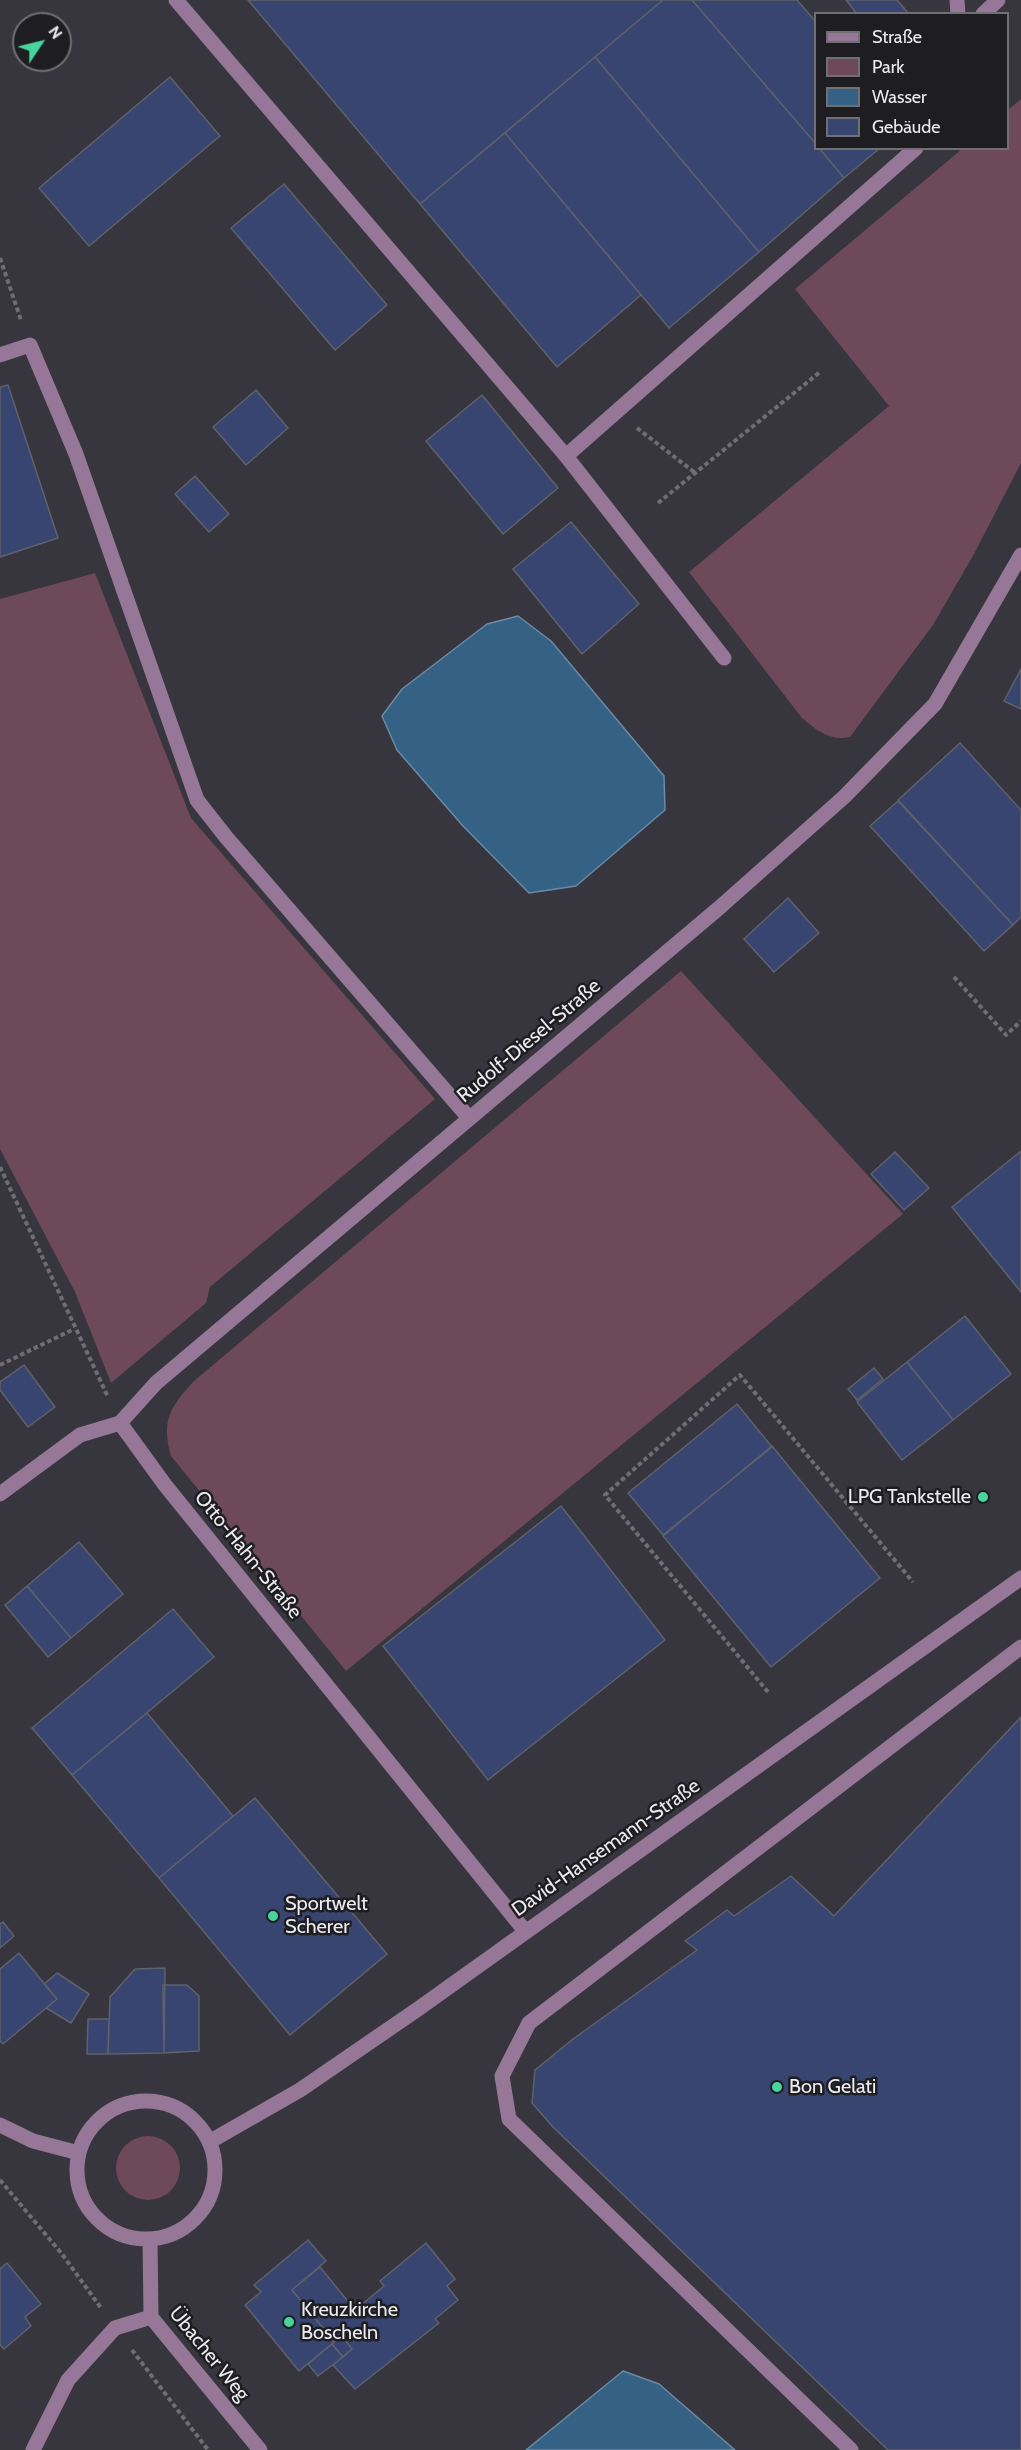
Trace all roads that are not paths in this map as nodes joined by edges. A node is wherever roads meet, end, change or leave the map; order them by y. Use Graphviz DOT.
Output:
graph roads {
  1 [pos="176,0"];
  2 [pos="998,0"];
  3 [pos="984,12"];
  4 [pos="914,150"];
  5 [pos="0,355"];
  6 [pos="566,456"];
  7 [pos="1021,555"];
  8 [pos="724,658"];
  9 [pos="469,1118"];
  10 [pos="120,1423"];
  11 [pos="0,1494"];
  12 [pos="1021,1578"];
  13 [pos="1021,1647"];
  14 [pos="525,1931"];
  15 [pos="0,2125"];
  16 [pos="209,2142"];
  17 [pos="79,2153"];
  18 [pos="150,2240"];
  19 [pos="151,2317"];
  20 [pos="33,2450"];
  21 [pos="260,2450"];
  22 [pos="851,2450"];
  1 -- 6 [label="street"];
  2 -- 3 [label="street"];
  4 -- 6 [label="street"];
  5 -- 9 [label="street"];
  6 -- 8 [label="street"];
  7 -- 9 [label="street, Rudolf-Diesel-Straße"];
  9 -- 10 [label="street, Rudolf-Diesel-Straße"];
  10 -- 11 [label="street"];
  10 -- 14 [label="street, Otto-Hahn-Straße"];
  12 -- 14 [label="street, David-Hansemann-Straße"];
  13 -- 22 [label="street"];
  14 -- 16 [label="street, David-Hansemann-Straße"];
  15 -- 17 [label="street"];
  16 -- 17 [label="street"];
  16 -- 18 [label="street"];
  17 -- 18 [label="street"];
  18 -- 19 [label="street, Übacher Weg"];
  19 -- 20 [label="street"];
  19 -- 21 [label="street, Übacher Weg"];
}
